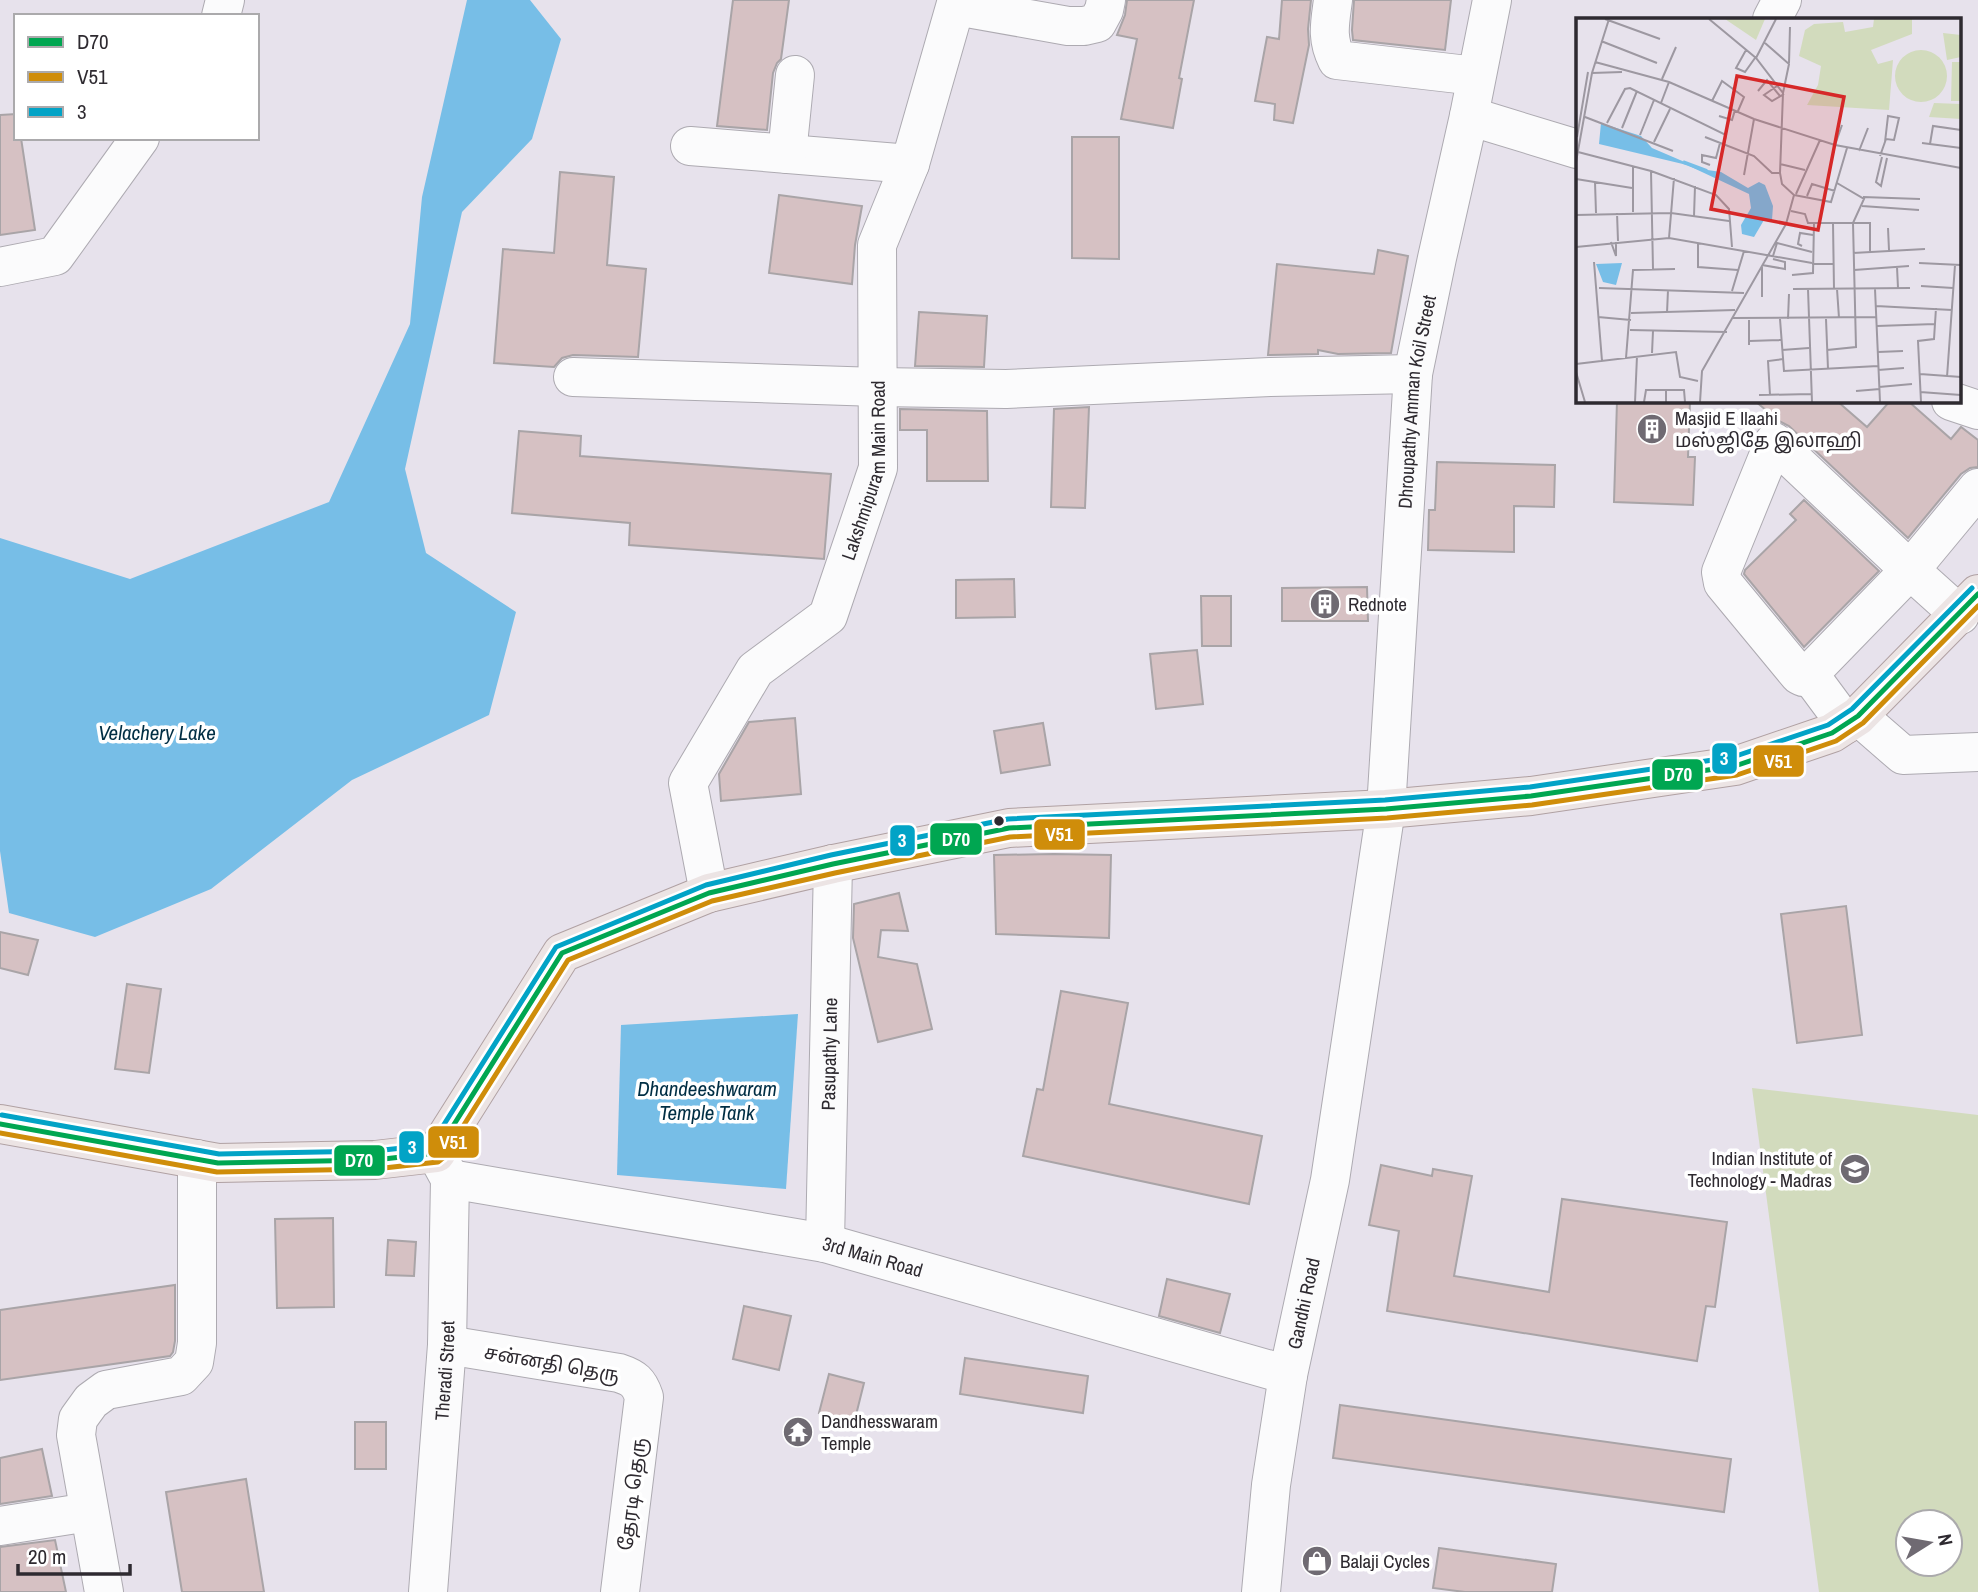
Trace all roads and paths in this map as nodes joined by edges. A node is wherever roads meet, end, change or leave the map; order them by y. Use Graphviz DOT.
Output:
graph roads {
  1 [pos="1106,0"];
  2 [pos="1333,0"];
  3 [pos="1492,0"];
  4 [pos="1782,0"];
  5 [pos="956,3"];
  6 [pos="1773,18"];
  7 [pos="795,75"];
  8 [pos="1476,76"];
  9 [pos="1469,116"];
  10 [pos="139,140"];
  11 [pos="690,146"];
  12 [pos="1576,149"];
  13 [pos="787,154"];
  14 [pos="910,164"];
  15 [pos="0,267"];
  16 [pos="1413,374"];
  17 [pos="573,377"];
  18 [pos="878,387"];
  19 [pos="1954,402"];
  20 [pos="1978,410"];
  21 [pos="1978,488"];
  22 [pos="1910,570"];
  23 [pos="1969,604"];
  24 [pos="1809,674"];
  25 [pos="1852,720"];
  26 [pos="1978,752"];
  27 [pos="1386,809"];
  28 [pos="833,864"];
  29 [pos="709,893"];
  30 [pos="0,1124"];
  31 [pos="197,1159"];
  32 [pos="443,1166"];
  33 [pos="825,1243"];
  34 [pos="447,1345"];
  35 [pos="1289,1375"];
  36 [pos="645,1397"];
  37 [pos="89,1512"];
  38 [pos="0,1526"];
  39 [pos="104,1592"];
  40 [pos="428,1592"];
  41 [pos="620,1592"];
  42 [pos="1261,1592"];
  1 -- 5 [label="street"];
  2 -- 8 [label="street"];
  3 -- 8 [label="street, Dhroupathy Amman Koil Street"];
  4 -- 6 [label="street"];
  5 -- 14 [label="street, Lakshmipuram Main Road"];
  7 -- 13 [label="street"];
  8 -- 9 [label="street, Dhroupathy Amman Koil Street"];
  9 -- 12 [label="street"];
  9 -- 16 [label="street, Dhroupathy Amman Koil Street"];
  10 -- 15 [label="street"];
  11 -- 13 [label="street"];
  13 -- 14 [label="street"];
  14 -- 18 [label="street, Lakshmipuram Main Road"];
  16 -- 18 [label="street"];
  16 -- 27 [label="street, Dhroupathy Amman Koil Street"];
  17 -- 18 [label="street"];
  18 -- 29 [label="street, Lakshmipuram Main Road"];
  19 -- 20 [label="street"];
  21 -- 22 [label="street"];
  22 -- 23 [label="street"];
  22 -- 24 [label="street"];
  22 -- 24 [label="street"];
  23 -- 25 [label="main road"];
  24 -- 25 [label="street"];
  25 -- 26 [label="street"];
  25 -- 27 [label="main road"];
  27 -- 28 [label="main road"];
  27 -- 35 [label="street, Gandhi Road"];
  28 -- 29 [label="main road"];
  28 -- 33 [label="street, Pasupathy Lane"];
  29 -- 32 [label="main road"];
  30 -- 31 [label="main road"];
  31 -- 32 [label="main road"];
  31 -- 37 [label="street"];
  32 -- 33 [label="street, 3rd Main Road"];
  32 -- 34 [label="street, Theradi Street"];
  33 -- 35 [label="street, 3rd Main Road"];
  34 -- 36 [label="street, சன்னதி தெரு"];
  34 -- 40 [label="street, Theradi Street"];
  35 -- 42 [label="street, Gandhi Road"];
  36 -- 41 [label="street, தேரடி தெரு"];
  37 -- 38 [label="street"];
  37 -- 39 [label="street"];
}
